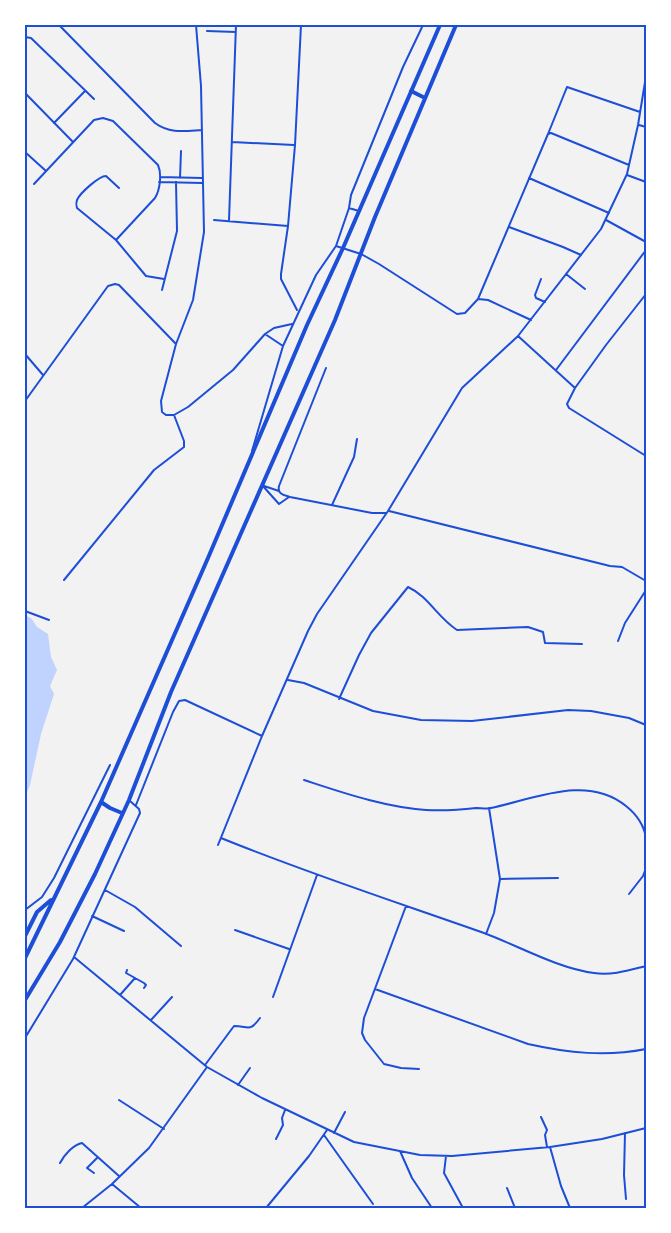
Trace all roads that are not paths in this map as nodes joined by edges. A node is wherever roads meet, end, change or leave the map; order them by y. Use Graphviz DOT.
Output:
graph roads {
  1 [pos="59,25"];
  2 [pos="196,25"];
  3 [pos="236,25"];
  4 [pos="301,25"];
  5 [pos="423,25"];
  6 [pos="440,25"];
  7 [pos="456,25"];
  8 [pos="207,31"];
  9 [pos="236,32"];
  10 [pos="25,37"];
  11 [pos="646,76"];
  12 [pos="85,91"];
  13 [pos="411,91"];
  14 [pos="25,92"];
  15 [pos="425,98"];
  16 [pos="94,99"];
  17 [pos="640,112"];
  18 [pos="54,123"];
  19 [pos="638,125"];
  20 [pos="646,127"];
  21 [pos="202,130"];
  22 [pos="548,134"];
  23 [pos="73,142"];
  24 [pos="232,142"];
  25 [pos="295,145"];
  26 [pos="181,151"];
  27 [pos="25,152"];
  28 [pos="629,165"];
  29 [pos="46,171"];
  30 [pos="627,174"];
  31 [pos="160,177"];
  32 [pos="180,178"];
  33 [pos="203,178"];
  34 [pos="528,178"];
  35 [pos="159,182"];
  36 [pos="176,182"];
  37 [pos="646,182"];
  38 [pos="203,183"];
  39 [pos="34,184"];
  40 [pos="119,188"];
  41 [pos="349,208"];
  42 [pos="359,211"];
  43 [pos="610,213"];
  44 [pos="214,220"];
  45 [pos="229,220"];
  46 [pos="606,220"];
  47 [pos="288,226"];
  48 [pos="508,226"];
  49 [pos="116,240"];
  50 [pos="646,242"];
  51 [pos="336,246"];
  52 [pos="343,248"];
  53 [pos="646,250"];
  54 [pos="361,254"];
  55 [pos="581,255"];
  56 [pos="566,274"];
  57 [pos="164,279"];
  58 [pos="541,279"];
  59 [pos="586,289"];
  60 [pos="162,290"];
  61 [pos="646,294"];
  62 [pos="478,299"];
  63 [pos="545,302"];
  64 [pos="298,312"];
  65 [pos="531,320"];
  66 [pos="292,324"];
  67 [pos="265,334"];
  68 [pos="518,336"];
  69 [pos="176,344"];
  70 [pos="282,346"];
  71 [pos="25,354"];
  72 [pos="326,368"];
  73 [pos="556,371"];
  74 [pos="43,375"];
  75 [pos="575,388"];
  76 [pos="25,401"];
  77 [pos="174,415"];
  78 [pos="357,439"];
  79 [pos="250,456"];
  80 [pos="646,456"];
  81 [pos="262,485"];
  82 [pos="278,491"];
  83 [pos="290,497"];
  84 [pos="332,505"];
  85 [pos="387,512"];
  86 [pos="64,580"];
  87 [pos="646,581"];
  88 [pos="646,590"];
  89 [pos="25,611"];
  90 [pos="49,620"];
  91 [pos="618,641"];
  92 [pos="582,644"];
  93 [pos="287,680"];
  94 [pos="339,699"];
  95 [pos="646,725"];
  96 [pos="262,736"];
  97 [pos="110,765"];
  98 [pos="304,780"];
  99 [pos="129,800"];
  100 [pos="101,802"];
  101 [pos="136,805"];
  102 [pos="490,808"];
  103 [pos="122,813"];
  104 [pos="221,838"];
  105 [pos="646,838"];
  106 [pos="218,845"];
  107 [pos="646,868"];
  108 [pos="317,876"];
  109 [pos="558,878"];
  110 [pos="500,879"];
  111 [pos="105,890"];
  112 [pos="629,894"];
  113 [pos="54,897"];
  114 [pos="406,906"];
  115 [pos="25,910"];
  116 [pos="92,916"];
  117 [pos="235,930"];
  118 [pos="124,931"];
  119 [pos="486,934"];
  120 [pos="25,936"];
  121 [pos="181,946"];
  122 [pos="289,949"];
  123 [pos="74,957"];
  124 [pos="25,958"];
  125 [pos="646,966"];
  126 [pos="127,970"];
  127 [pos="135,978"];
  128 [pos="144,988"];
  129 [pos="375,989"];
  130 [pos="120,995"];
  131 [pos="172,997"];
  132 [pos="272,997"];
  133 [pos="25,1000"];
  134 [pos="260,1018"];
  135 [pos="151,1020"];
  136 [pos="25,1038"];
  137 [pos="646,1049"];
  138 [pos="206,1066"];
  139 [pos="250,1068"];
  140 [pos="419,1069"];
  141 [pos="238,1085"];
  142 [pos="119,1100"];
  143 [pos="285,1110"];
  144 [pos="345,1112"];
  145 [pos="541,1117"];
  146 [pos="646,1128"];
  147 [pos="164,1129"];
  148 [pos="327,1130"];
  149 [pos="334,1133"];
  150 [pos="625,1133"];
  151 [pos="324,1135"];
  152 [pos="276,1139"];
  153 [pos="549,1147"];
  154 [pos="400,1151"];
  155 [pos="446,1156"];
  156 [pos="98,1157"];
  157 [pos="60,1163"];
  158 [pos="94,1173"];
  159 [pos="120,1176"];
  160 [pos="112,1184"];
  161 [pos="507,1188"];
  162 [pos="626,1199"];
  163 [pos="373,1204"];
  164 [pos="82,1208"];
  165 [pos="141,1208"];
  166 [pos="266,1208"];
  167 [pos="432,1208"];
  168 [pos="463,1208"];
  169 [pos="515,1208"];
  170 [pos="570,1208"];
  1 -- 21 [label="street"];
  2 -- 21 [label="street"];
  3 -- 9 [label="street"];
  4 -- 25 [label="street"];
  5 -- 41 [label="street"];
  6 -- 13 [label="highway"];
  7 -- 15 [label="highway"];
  8 -- 9 [label="street"];
  9 -- 24 [label="street"];
  10 -- 12 [label="street"];
  11 -- 17 [label="street"];
  12 -- 16 [label="street"];
  12 -- 18 [label="street"];
  13 -- 15 [label="highway"];
  13 -- 42 [label="highway"];
  14 -- 18 [label="street"];
  15 -- 54 [label="highway"];
  17 -- 19 [label="street"];
  17 -- 22 [label="street"];
  18 -- 23 [label="street"];
  19 -- 20 [label="street"];
  19 -- 28 [label="street"];
  21 -- 33 [label="street"];
  22 -- 28 [label="street"];
  22 -- 34 [label="street"];
  23 -- 29 [label="street"];
  23 -- 31 [label="street"];
  24 -- 25 [label="street"];
  24 -- 45 [label="street"];
  25 -- 47 [label="street"];
  26 -- 32 [label="street"];
  27 -- 29 [label="street"];
  28 -- 30 [label="street"];
  29 -- 39 [label="street"];
  30 -- 37 [label="street"];
  30 -- 43 [label="street"];
  31 -- 32 [label="street"];
  31 -- 35 [label="street"];
  32 -- 33 [label="street"];
  33 -- 38 [label="street"];
  34 -- 43 [label="street"];
  34 -- 48 [label="street"];
  35 -- 36 [label="street"];
  35 -- 49 [label="street"];
  36 -- 38 [label="street"];
  36 -- 57 [label="street"];
  38 -- 69 [label="street"];
  40 -- 49 [label="street"];
  41 -- 42 [label="street"];
  41 -- 51 [label="street"];
  42 -- 52 [label="highway"];
  43 -- 46 [label="street"];
  44 -- 45 [label="street"];
  45 -- 47 [label="street"];
  46 -- 50 [label="street"];
  46 -- 55 [label="street"];
  47 -- 64 [label="street"];
  48 -- 55 [label="street"];
  48 -- 62 [label="street"];
  49 -- 57 [label="street"];
  51 -- 52 [label="street"];
  51 -- 64 [label="street"];
  52 -- 54 [label="street"];
  52 -- 79 [label="highway"];
  53 -- 73 [label="street"];
  54 -- 62 [label="street"];
  54 -- 81 [label="highway"];
  55 -- 56 [label="street"];
  56 -- 59 [label="street"];
  56 -- 63 [label="street"];
  57 -- 60 [label="street"];
  58 -- 63 [label="street"];
  61 -- 75 [label="street"];
  62 -- 65 [label="street"];
  63 -- 65 [label="street"];
  64 -- 66 [label="street"];
  65 -- 68 [label="street"];
  66 -- 67 [label="street"];
  66 -- 70 [label="street"];
  67 -- 70 [label="street"];
  67 -- 77 [label="street"];
  68 -- 73 [label="street"];
  68 -- 85 [label="street"];
  69 -- 74 [label="street"];
  69 -- 77 [label="street"];
  70 -- 79 [label="street"];
  71 -- 74 [label="street"];
  72 -- 82 [label="street"];
  73 -- 75 [label="street"];
  74 -- 76 [label="street"];
  75 -- 80 [label="street"];
  77 -- 86 [label="street"];
  78 -- 84 [label="street"];
  79 -- 100 [label="highway"];
  81 -- 82 [label="street"];
  81 -- 83 [label="street"];
  81 -- 99 [label="highway"];
  82 -- 83 [label="street"];
  83 -- 84 [label="street"];
  84 -- 85 [label="street"];
  85 -- 87 [label="street"];
  85 -- 93 [label="street"];
  88 -- 91 [label="street"];
  89 -- 90 [label="street"];
  92 -- 94 [label="street"];
  93 -- 94 [label="street"];
  93 -- 96 [label="street"];
  94 -- 95 [label="street"];
  96 -- 101 [label="street"];
  96 -- 104 [label="street"];
  97 -- 115 [label="street"];
  98 -- 102 [label="street"];
  99 -- 101 [label="street"];
  99 -- 103 [label="highway"];
  100 -- 103 [label="highway"];
  100 -- 113 [label="highway"];
  101 -- 111 [label="street"];
  102 -- 105 [label="street"];
  102 -- 110 [label="street"];
  103 -- 133 [label="highway"];
  104 -- 106 [label="street"];
  104 -- 108 [label="street"];
  107 -- 112 [label="street"];
  108 -- 114 [label="street"];
  108 -- 122 [label="street"];
  109 -- 110 [label="street"];
  110 -- 119 [label="street"];
  111 -- 116 [label="street"];
  111 -- 121 [label="street"];
  113 -- 120 [label="highway"];
  113 -- 124 [label="highway"];
  114 -- 119 [label="street"];
  114 -- 129 [label="street"];
  116 -- 118 [label="street"];
  116 -- 123 [label="street"];
  117 -- 122 [label="street"];
  119 -- 125 [label="street"];
  122 -- 132 [label="street"];
  123 -- 130 [label="street"];
  123 -- 136 [label="street"];
  126 -- 127 [label="street"];
  127 -- 128 [label="street"];
  127 -- 130 [label="street"];
  129 -- 137 [label="street"];
  129 -- 140 [label="street"];
  130 -- 135 [label="street"];
  131 -- 135 [label="street"];
  134 -- 138 [label="street"];
  135 -- 138 [label="street"];
  138 -- 141 [label="street"];
  138 -- 147 [label="street"];
  139 -- 141 [label="street"];
  141 -- 143 [label="street"];
  142 -- 147 [label="street"];
  143 -- 148 [label="street"];
  143 -- 152 [label="street"];
  144 -- 149 [label="street"];
  145 -- 153 [label="street"];
  146 -- 150 [label="street"];
  147 -- 159 [label="street"];
  148 -- 149 [label="street"];
  148 -- 151 [label="street"];
  149 -- 154 [label="street"];
  150 -- 153 [label="street"];
  150 -- 162 [label="street"];
  151 -- 163 [label="street"];
  151 -- 166 [label="street"];
  153 -- 155 [label="street"];
  153 -- 170 [label="street"];
  154 -- 155 [label="street"];
  154 -- 167 [label="street"];
  155 -- 168 [label="street"];
  156 -- 157 [label="street"];
  156 -- 158 [label="street"];
  156 -- 159 [label="street"];
  159 -- 160 [label="street"];
  160 -- 164 [label="street"];
  160 -- 165 [label="street"];
  161 -- 169 [label="street"];
}
